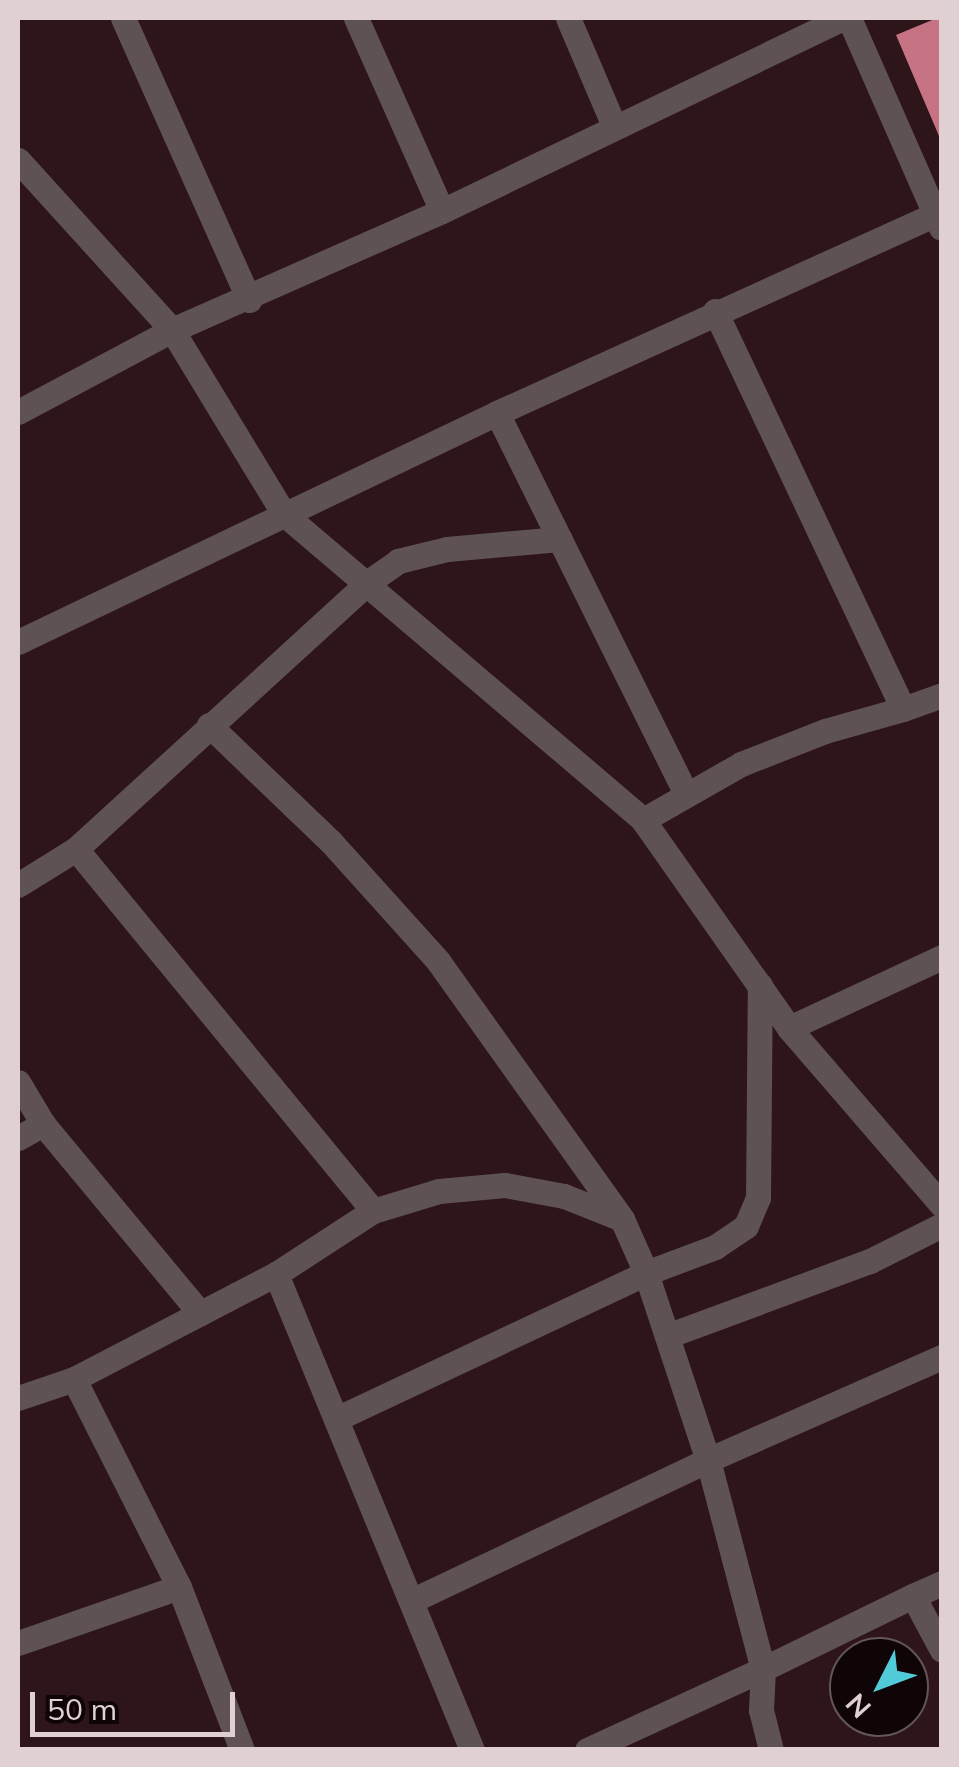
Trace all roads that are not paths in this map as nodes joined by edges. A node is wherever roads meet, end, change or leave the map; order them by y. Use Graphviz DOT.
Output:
graph roads {
  1 [pos="122,18"];
  2 [pos="356,18"];
  3 [pos="568,18"];
  4 [pos="846,18"];
  5 [pos="614,126"];
  6 [pos="20,168"];
  7 [pos="442,211"];
  8 [pos="938,222"];
  9 [pos="249,300"];
  10 [pos="715,311"];
  11 [pos="172,330"];
  12 [pos="18,412"];
  13 [pos="497,412"];
  14 [pos="284,514"];
  15 [pos="560,540"];
  16 [pos="367,583"];
  17 [pos="18,642"];
  18 [pos="942,695"];
  19 [pos="903,709"];
  20 [pos="209,725"];
  21 [pos="686,793"];
  22 [pos="642,820"];
  23 [pos="76,850"];
  24 [pos="18,885"];
  25 [pos="942,958"];
  26 [pos="760,984"];
  27 [pos="789,1028"];
  28 [pos="18,1082"];
  29 [pos="44,1124"];
  30 [pos="18,1138"];
  31 [pos="942,1205"];
  32 [pos="374,1212"];
  33 [pos="622,1219"];
  34 [pos="942,1225"];
  35 [pos="276,1274"];
  36 [pos="646,1274"];
  37 [pos="200,1312"];
  38 [pos="667,1336"];
  39 [pos="942,1357"];
  40 [pos="74,1379"];
  41 [pos="18,1398"];
  42 [pos="336,1419"];
  43 [pos="708,1460"];
  44 [pos="942,1582"];
  45 [pos="178,1588"];
  46 [pos="913,1596"];
  47 [pos="411,1602"];
  48 [pos="18,1643"];
  49 [pos="942,1650"];
  50 [pos="763,1669"];
  51 [pos="242,1750"];
  52 [pos="472,1750"];
  53 [pos="587,1750"];
  54 [pos="771,1750"];
  1 -- 9 [label="street"];
  2 -- 7 [label="street"];
  3 -- 5 [label="street"];
  4 -- 5 [label="street"];
  4 -- 8 [label="street"];
  5 -- 7 [label="street"];
  6 -- 11 [label="street"];
  7 -- 9 [label="street"];
  8 -- 10 [label="street"];
  9 -- 11 [label="street"];
  10 -- 13 [label="street"];
  10 -- 19 [label="street"];
  11 -- 12 [label="street"];
  11 -- 14 [label="street"];
  13 -- 14 [label="street"];
  13 -- 15 [label="street"];
  14 -- 16 [label="street"];
  14 -- 17 [label="street"];
  15 -- 16 [label="street"];
  15 -- 21 [label="street"];
  16 -- 20 [label="street"];
  16 -- 22 [label="street"];
  18 -- 19 [label="street"];
  19 -- 21 [label="street"];
  20 -- 23 [label="street"];
  20 -- 33 [label="street"];
  21 -- 22 [label="street"];
  22 -- 26 [label="street"];
  23 -- 24 [label="street"];
  23 -- 32 [label="street"];
  25 -- 27 [label="street"];
  26 -- 27 [label="street"];
  26 -- 36 [label="street"];
  27 -- 31 [label="street"];
  28 -- 29 [label="street"];
  29 -- 30 [label="street"];
  29 -- 37 [label="street"];
  32 -- 33 [label="street"];
  32 -- 35 [label="street"];
  33 -- 36 [label="street"];
  34 -- 38 [label="street"];
  35 -- 37 [label="street"];
  35 -- 42 [label="street"];
  36 -- 38 [label="street"];
  36 -- 42 [label="street"];
  37 -- 40 [label="street"];
  38 -- 43 [label="street"];
  39 -- 43 [label="street"];
  40 -- 41 [label="street"];
  40 -- 45 [label="street"];
  42 -- 47 [label="street"];
  43 -- 47 [label="street"];
  43 -- 50 [label="street"];
  44 -- 46 [label="street"];
  45 -- 48 [label="street"];
  45 -- 51 [label="street"];
  46 -- 49 [label="street"];
  46 -- 50 [label="street"];
  47 -- 52 [label="street"];
  50 -- 53 [label="street"];
  50 -- 54 [label="street"];
}
